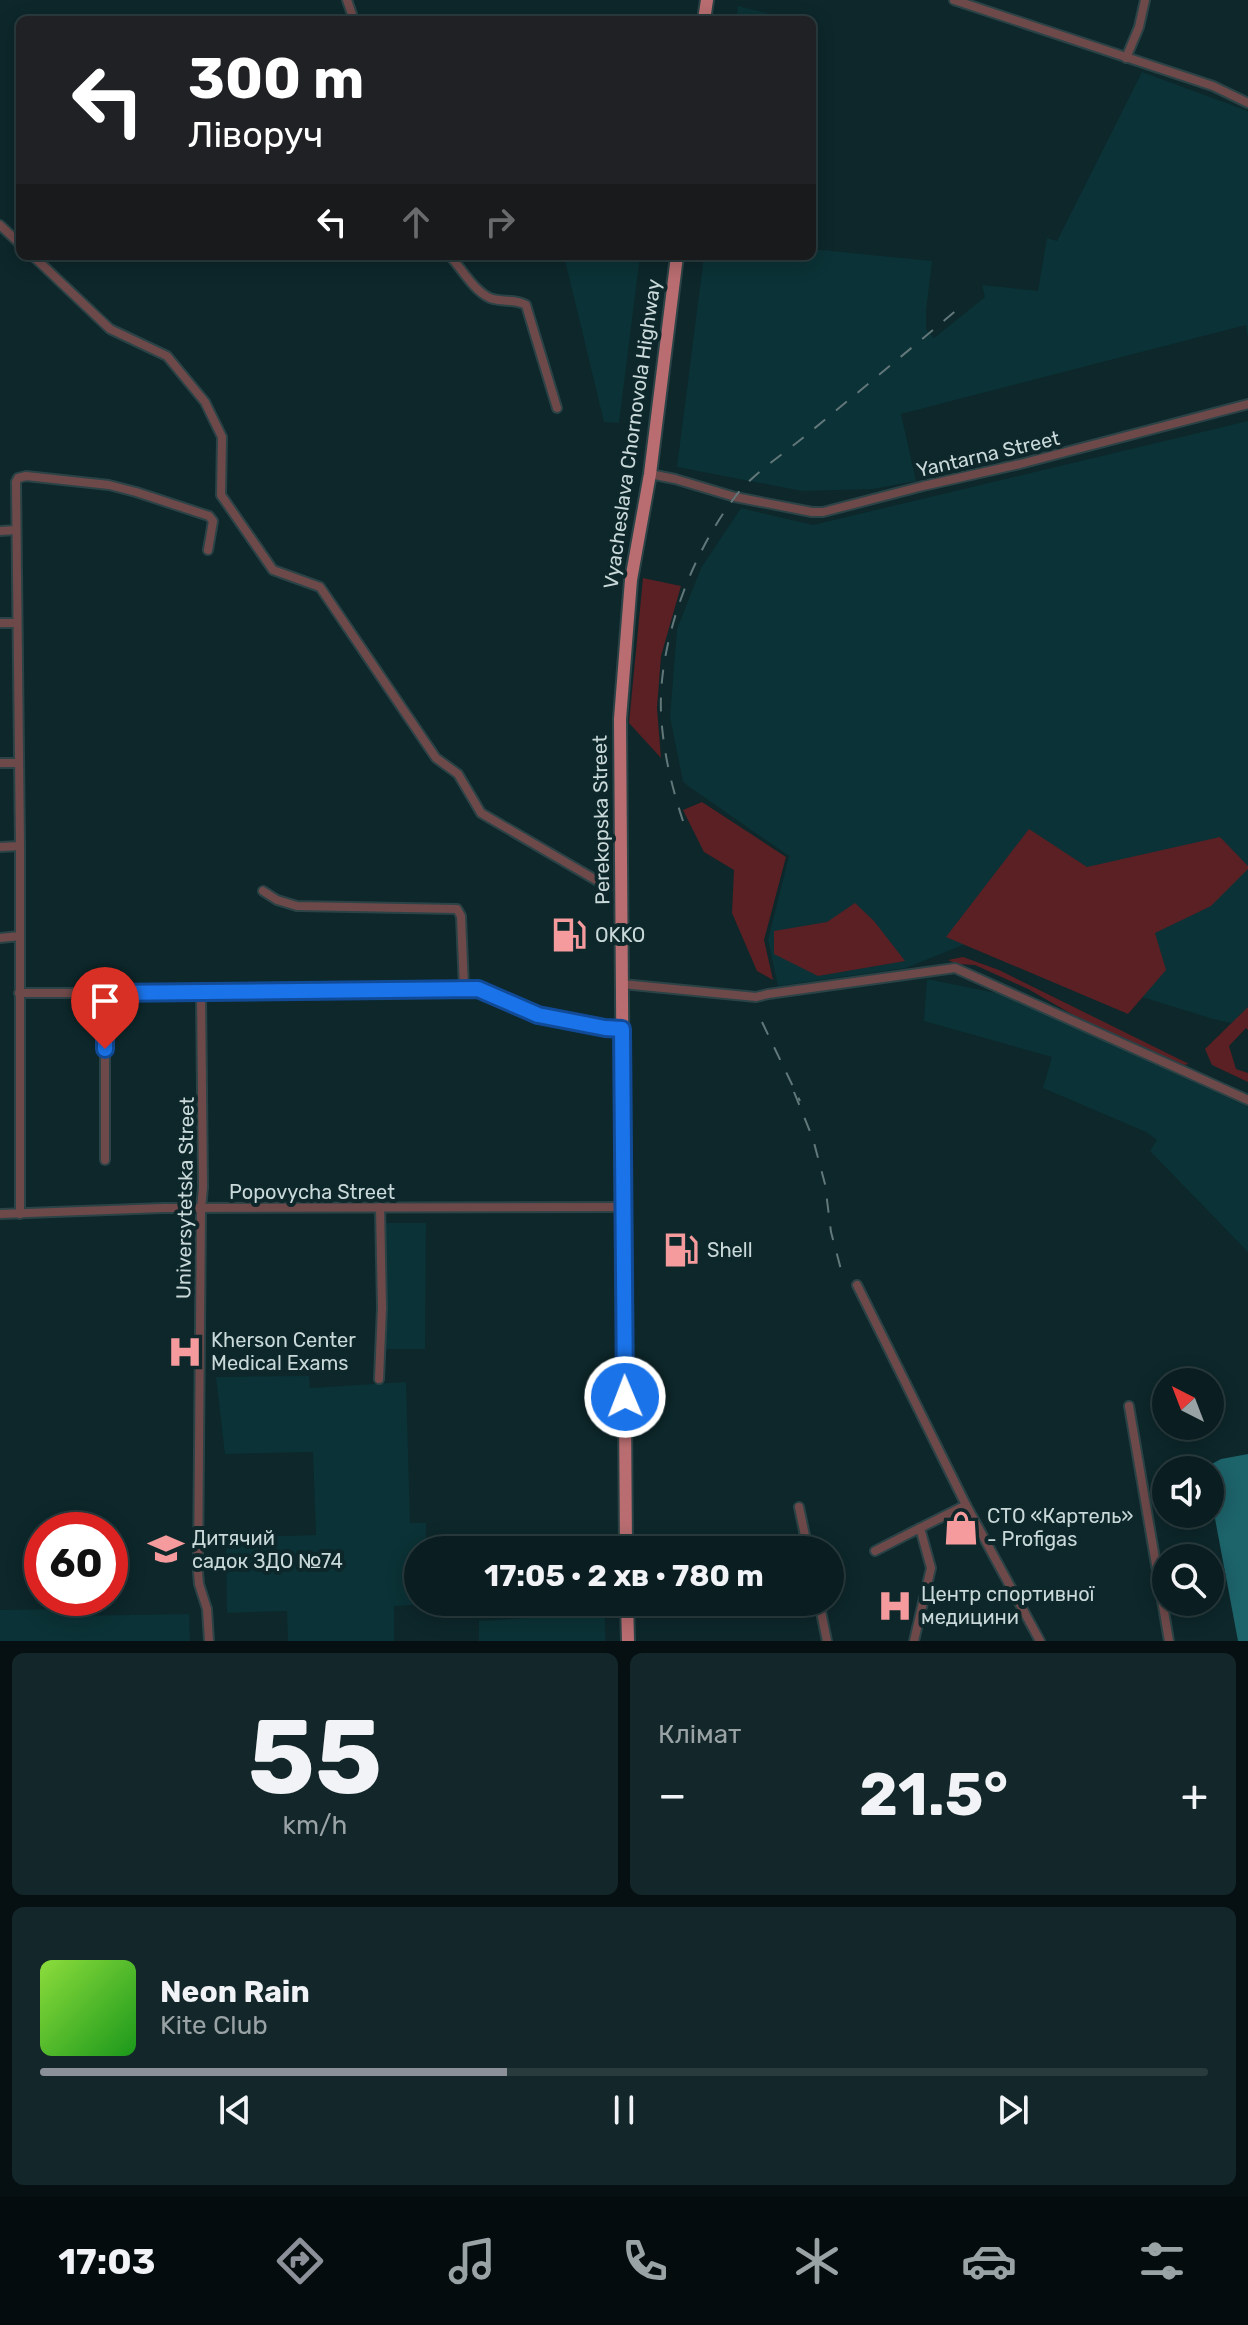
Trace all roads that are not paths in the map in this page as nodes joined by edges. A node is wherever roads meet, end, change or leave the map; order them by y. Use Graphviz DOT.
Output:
graph roads {
  1 [pos="954,0"];
  2 [pos="1145,0"];
  3 [pos="1126,58"];
  4 [pos="1248,103"];
  5 [pos="0,225"];
  6 [pos="16,240"];
  7 [pos="37,260"];
  8 [pos="454,260"];
  9 [pos="677,260"];
  10 [pos="1248,404"];
  11 [pos="557,408"];
  12 [pos="650,474"];
  13 [pos="16,530"];
  14 [pos="0,531"];
  15 [pos="208,550"];
  16 [pos="627,618"];
  17 [pos="0,623"];
  18 [pos="17,623"];
  19 [pos="0,763"];
  20 [pos="19,763"];
  21 [pos="20,846"];
  22 [pos="0,847"];
  23 [pos="608,887"];
  24 [pos="263,891"];
  25 [pos="20,936"];
  26 [pos="0,938"];
  27 [pos="622,984"];
  28 [pos="464,989"];
  29 [pos="19,993"];
  30 [pos="105,993"];
  31 [pos="201,993"];
  32 [pos="622,1029"];
  33 [pos="1248,1100"];
  34 [pos="105,1160"];
  35 [pos="380,1207"];
  36 [pos="624,1207"];
  37 [pos="201,1209"];
  38 [pos="0,1214"];
  39 [pos="20,1214"];
  40 [pos="857,1285"];
  41 [pos="379,1379"];
  42 [pos="1129,1406"];
  43 [pos="966,1505"];
  44 [pos="799,1507"];
  45 [pos="920,1528"];
  46 [pos="626,1536"];
  47 [pos="805,1536"];
  48 [pos="875,1551"];
  49 [pos="627,1616"];
  50 [pos="822,1616"];
  51 [pos="209,1641"];
  52 [pos="628,1641"];
  53 [pos="827,1641"];
  54 [pos="914,1641"];
  55 [pos="1040,1641"];
  56 [pos="1169,1641"];
  1 -- 3 [label="street"];
  2 -- 3 [label="street"];
  3 -- 4 [label="street"];
  5 -- 6 [label="street"];
  7 -- 23 [label="street"];
  8 -- 11 [label="street"];
  9 -- 12 [label="main road, Vyacheslava Chornovola Highway"];
  10 -- 12 [label="street, Yantarna Street"];
  12 -- 16 [label="main road, Vyacheslava Chornovola Highway"];
  13 -- 14 [label="street"];
  13 -- 15 [label="street"];
  13 -- 18 [label="street"];
  16 -- 27 [label="main road, Perekopska Street"];
  17 -- 18 [label="street"];
  18 -- 20 [label="street"];
  19 -- 20 [label="street"];
  20 -- 21 [label="street"];
  21 -- 22 [label="street"];
  21 -- 25 [label="street"];
  24 -- 28 [label="street"];
  25 -- 26 [label="street"];
  25 -- 29 [label="street"];
  27 -- 32 [label="main road, Perekopska Street"];
  27 -- 33 [label="street"];
  28 -- 31 [label="street"];
  28 -- 32 [label="street"];
  29 -- 30 [label="street"];
  29 -- 39 [label="street"];
  30 -- 31 [label="street"];
  30 -- 34 [label="street"];
  31 -- 37 [label="street, Universytetska Street"];
  32 -- 36 [label="main road, Perekopska Street"];
  35 -- 36 [label="street, Popovycha Street"];
  35 -- 37 [label="street, Popovycha Street"];
  35 -- 41 [label="street"];
  36 -- 46 [label="main road, Perekopska Street"];
  37 -- 39 [label="street, Popovycha Street"];
  37 -- 51 [label="street, Universytetska Street"];
  38 -- 39 [label="street, Popovycha Street"];
  40 -- 43 [label="street"];
  42 -- 56 [label="street"];
  43 -- 45 [label="street"];
  43 -- 55 [label="street"];
  44 -- 47 [label="street"];
  45 -- 48 [label="street"];
  45 -- 54 [label="street"];
  49 -- 52 [label="main road"];
  50 -- 53 [label="street"];
}
